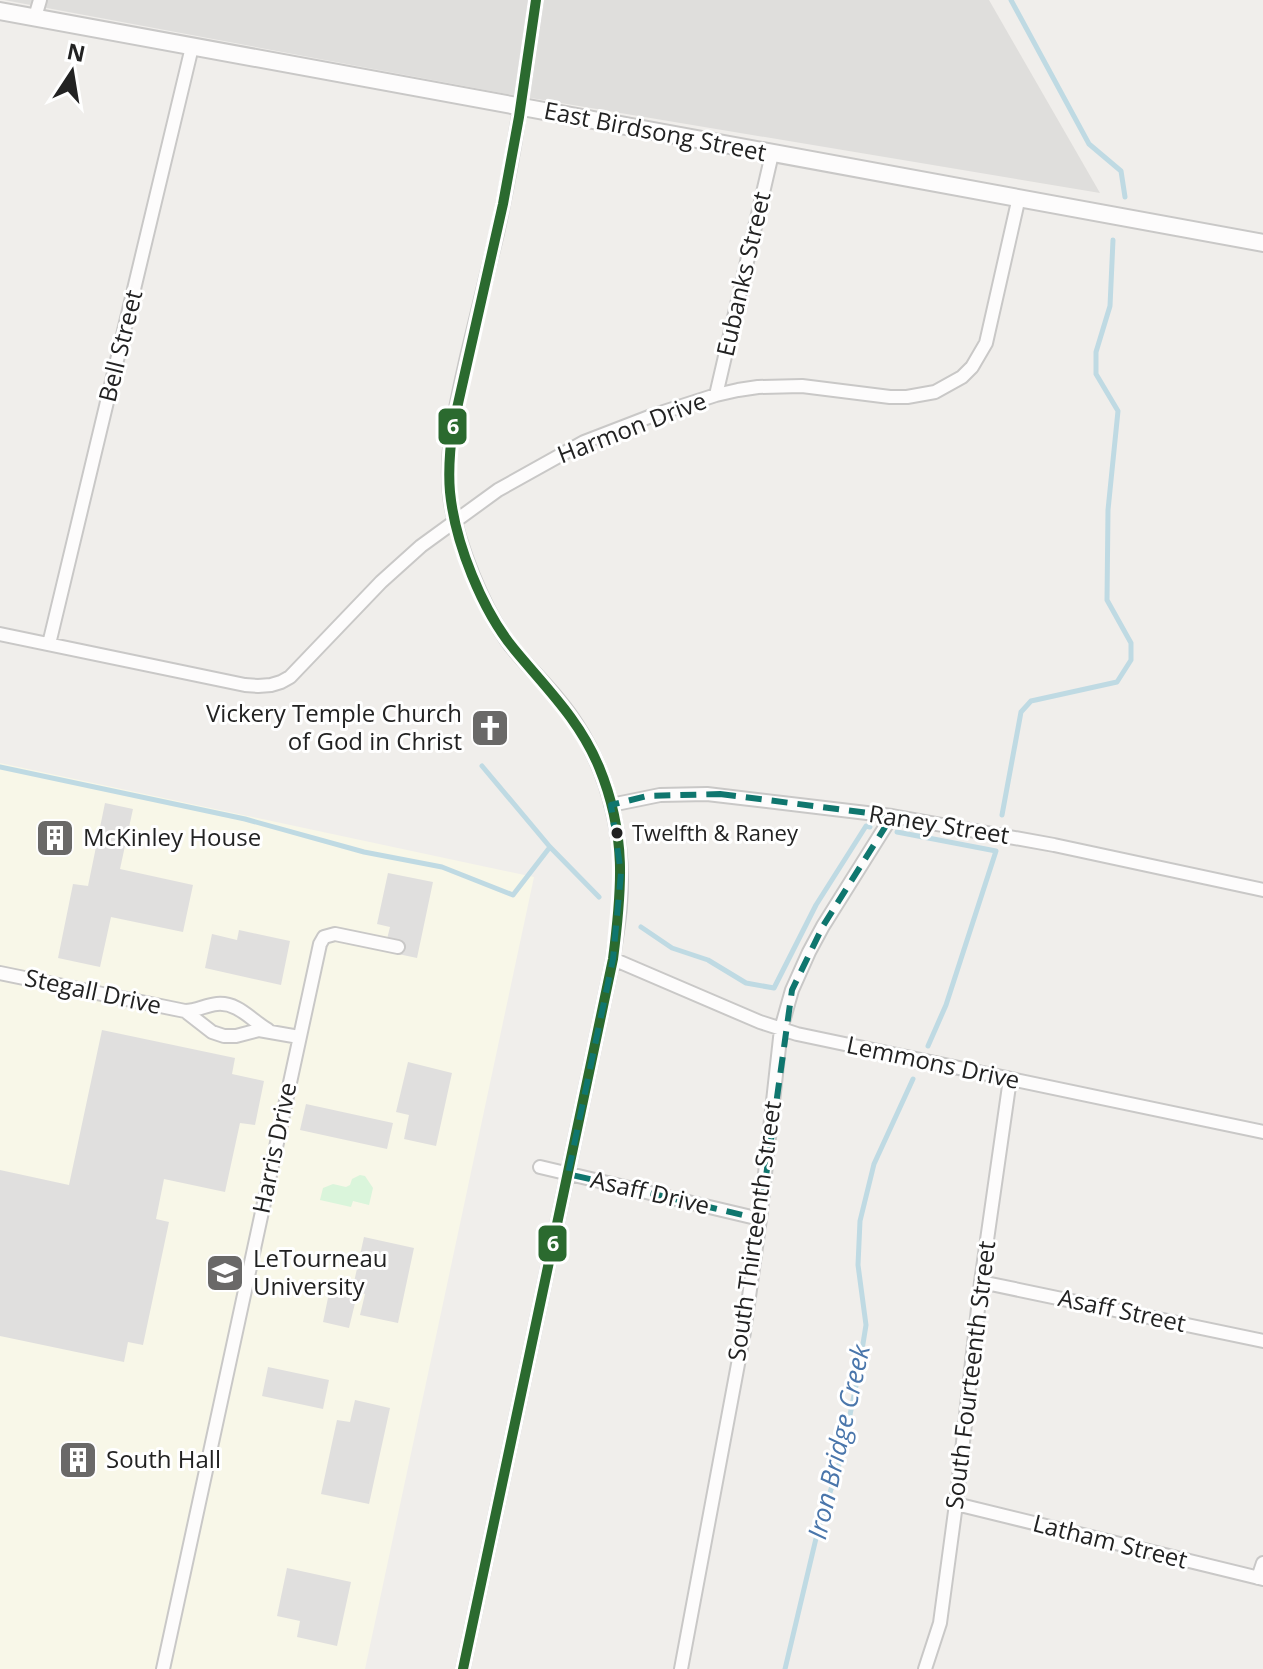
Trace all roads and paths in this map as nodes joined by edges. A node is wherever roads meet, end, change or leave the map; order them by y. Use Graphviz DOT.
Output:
graph roads {
  1 [pos="40,0"];
  2 [pos="536,0"];
  3 [pos="0,11"];
  4 [pos="35,17"];
  5 [pos="192,47"];
  6 [pos="522,107"];
  7 [pos="772,154"];
  8 [pos="1019,197"];
  9 [pos="1263,243"];
  10 [pos="716,395"];
  11 [pos="455,522"];
  12 [pos="0,634"];
  13 [pos="49,644"];
  14 [pos="611,805"];
  15 [pos="892,816"];
  16 [pos="1263,890"];
  17 [pos="398,947"];
  18 [pos="613,959"];
  19 [pos="0,973"];
  20 [pos="185,1011"];
  21 [pos="781,1029"];
  22 [pos="268,1030"];
  23 [pos="299,1037"];
  24 [pos="1010,1079"];
  25 [pos="1263,1132"];
  26 [pos="540,1167"];
  27 [pos="568,1174"];
  28 [pos="760,1219"];
  29 [pos="981,1282"];
  30 [pos="1263,1341"];
  31 [pos="956,1504"];
  32 [pos="1263,1563"];
  33 [pos="1260,1579"];
  34 [pos="163,1669"];
  35 [pos="463,1669"];
  36 [pos="681,1669"];
  37 [pos="925,1669"];
  1 -- 4 [label="street"];
  2 -- 6 [label="street"];
  3 -- 4 [label="street, East Birdsong Street"];
  4 -- 5 [label="street, East Birdsong Street"];
  5 -- 6 [label="street, East Birdsong Street"];
  5 -- 13 [label="street, Bell Street"];
  6 -- 7 [label="street, East Birdsong Street"];
  6 -- 11 [label="street"];
  7 -- 8 [label="street, East Birdsong Street"];
  7 -- 10 [label="street, Eubanks Street"];
  8 -- 9 [label="street, East Birdsong Street"];
  8 -- 10 [label="street, Harmon Drive"];
  10 -- 11 [label="street, Harmon Drive"];
  11 -- 13 [label="street, Harmon Drive"];
  11 -- 14 [label="street"];
  12 -- 13 [label="street, Harmon Drive"];
  14 -- 15 [label="street, Raney Street"];
  14 -- 18 [label="street"];
  15 -- 16 [label="street, Raney Street"];
  15 -- 21 [label="street, South Thirteenth Street"];
  17 -- 23 [label="street, Harris Drive"];
  18 -- 21 [label="street, Lemmons Drive"];
  18 -- 27 [label="street"];
  19 -- 20 [label="street, Stegall Drive"];
  20 -- 22 [label="street, Stegall Drive"];
  20 -- 22 [label="street, Stegall Drive"];
  21 -- 24 [label="street, Lemmons Drive"];
  21 -- 28 [label="street, South Thirteenth Street"];
  22 -- 23 [label="street, Stegall Drive"];
  23 -- 34 [label="street, Harris Drive"];
  24 -- 25 [label="street, Lemmons Drive"];
  24 -- 29 [label="street, South Fourteenth Street"];
  26 -- 27 [label="street, Asaff Drive"];
  27 -- 28 [label="street, Asaff Drive"];
  27 -- 35 [label="street"];
  28 -- 36 [label="street, South Thirteenth Street"];
  29 -- 30 [label="street, Asaff Street"];
  29 -- 31 [label="street, South Fourteenth Street"];
  31 -- 33 [label="street, Latham Street"];
  31 -- 37 [label="street, South Fourteenth Street"];
  32 -- 33 [label="street"];
}
